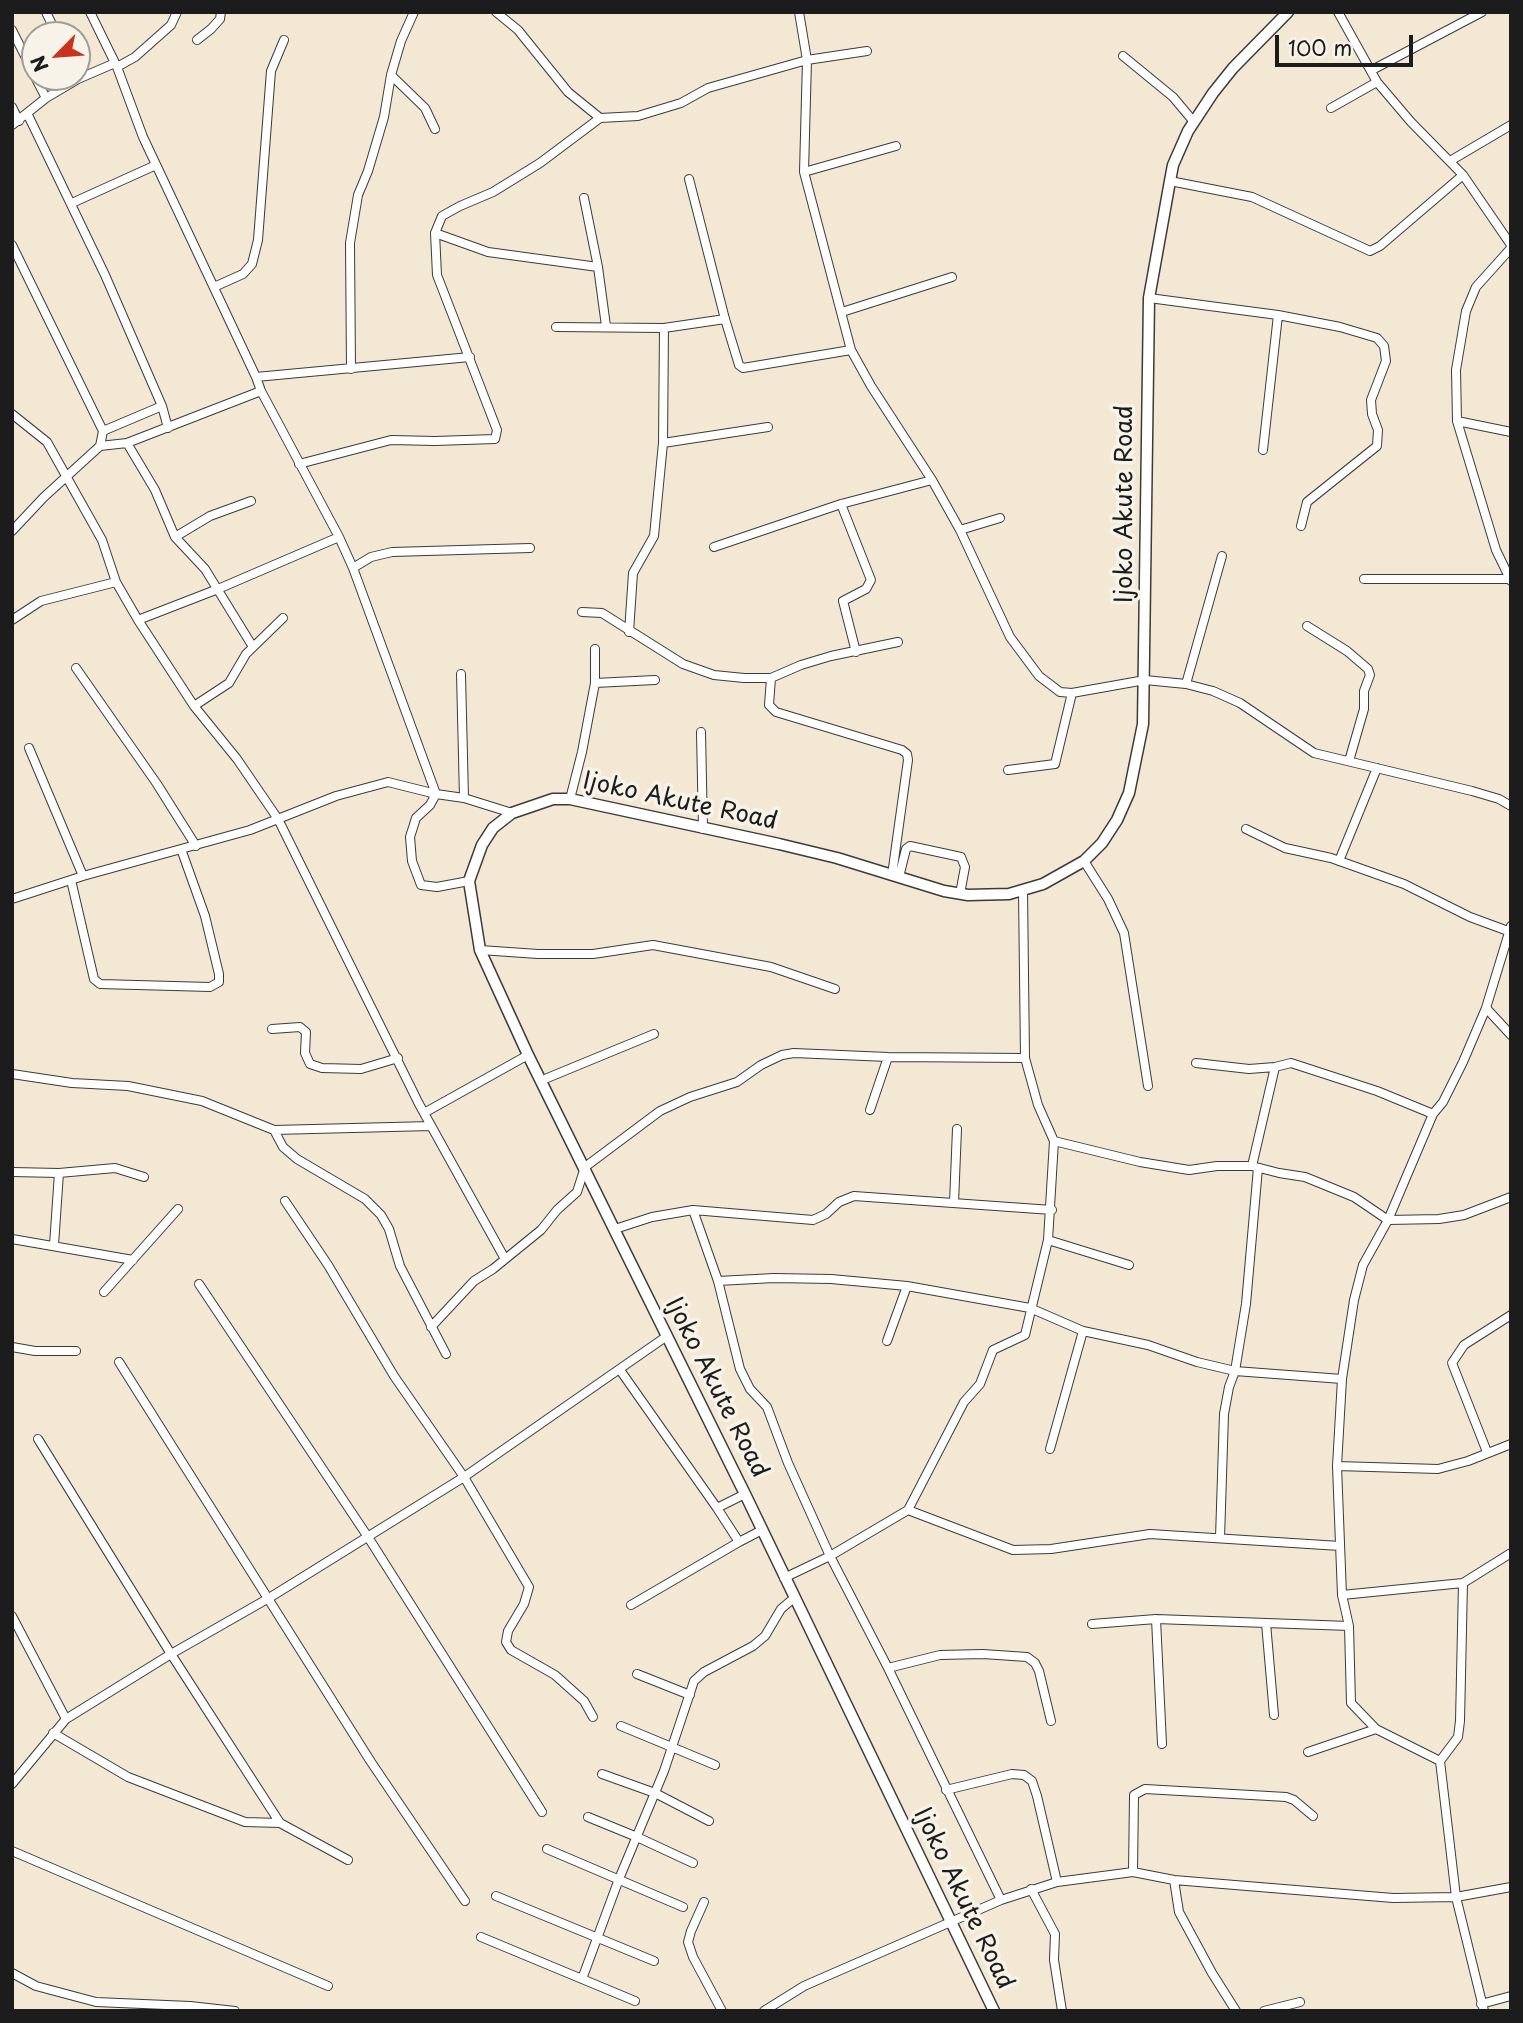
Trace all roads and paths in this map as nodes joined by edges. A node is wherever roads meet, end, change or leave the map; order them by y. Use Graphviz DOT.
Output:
graph roads {
  1 [pos="90,12"];
  2 [pos="177,12"];
  3 [pos="222,12"];
  4 [pos="414,12"];
  5 [pos="496,12"];
  6 [pos="799,12"];
  7 [pos="1288,12"];
  8 [pos="1338,12"];
  9 [pos="1482,12"];
  10 [pos="12,30"];
  11 [pos="197,40"];
  12 [pos="284,40"];
  13 [pos="21,48"];
  14 [pos="867,51"];
  15 [pos="1123,55"];
  16 [pos="807,60"];
  17 [pos="116,65"];
  18 [pos="1372,70"];
  19 [pos="91,74"];
  20 [pos="391,75"];
  21 [pos="1377,82"];
  22 [pos="42,91"];
  23 [pos="57,91"];
  24 [pos="46,98"];
  25 [pos="12,107"];
  26 [pos="1331,108"];
  27 [pos="27,113"];
  28 [pos="600,118"];
  29 [pos="1194,121"];
  30 [pos="15,123"];
  31 [pos="1511,125"];
  32 [pos="435,129"];
  33 [pos="896,146"];
  34 [pos="1450,161"];
  35 [pos="156,165"];
  36 [pos="804,172"];
  37 [pos="1463,175"];
  38 [pos="689,179"];
  39 [pos="1170,181"];
  40 [pos="584,198"];
  41 [pos="72,204"];
  42 [pos="435,233"];
  43 [pos="12,245"];
  44 [pos="1511,247"];
  45 [pos="598,267"];
  46 [pos="952,277"];
  47 [pos="214,287"];
  48 [pos="1149,298"];
  49 [pos="842,312"];
  50 [pos="1278,315"];
  51 [pos="725,319"];
  52 [pos="606,326"];
  53 [pos="556,327"];
  54 [pos="664,328"];
  55 [pos="851,350"];
  56 [pos="470,357"];
  57 [pos="351,369"];
  58 [pos="256,377"];
  59 [pos="261,391"];
  60 [pos="162,406"];
  61 [pos="12,414"];
  62 [pos="1457,421"];
  63 [pos="768,427"];
  64 [pos="168,428"];
  65 [pos="103,431"];
  66 [pos="1511,432"];
  67 [pos="127,443"];
  68 [pos="663,443"];
  69 [pos="100,446"];
  70 [pos="1263,450"];
  71 [pos="299,464"];
  72 [pos="65,477"];
  73 [pos="932,480"];
  74 [pos="251,501"];
  75 [pos="841,504"];
  76 [pos="1000,519"];
  77 [pos="1301,526"];
  78 [pos="960,530"];
  79 [pos="12,531"];
  80 [pos="175,537"];
  81 [pos="339,537"];
  82 [pos="714,547"];
  83 [pos="530,548"];
  84 [pos="1222,556"];
  85 [pos="353,568"];
  86 [pos="1364,579"];
  87 [pos="1510,580"];
  88 [pos="116,582"];
  89 [pos="218,589"];
  90 [pos="582,612"];
  91 [pos="283,618"];
  92 [pos="12,620"];
  93 [pos="138,620"];
  94 [pos="1307,626"];
  95 [pos="629,632"];
  96 [pos="898,642"];
  97 [pos="253,647"];
  98 [pos="595,649"];
  99 [pos="856,652"];
  100 [pos="76,668"];
  101 [pos="461,674"];
  102 [pos="771,678"];
  103 [pos="655,680"];
  104 [pos="1145,680"];
  105 [pos="595,683"];
  106 [pos="1186,684"];
  107 [pos="1072,693"];
  108 [pos="194,706"];
  109 [pos="701,732"];
  110 [pos="29,748"];
  111 [pos="1349,761"];
  112 [pos="1377,768"];
  113 [pos="1008,770"];
  114 [pos="436,794"];
  115 [pos="464,798"];
  116 [pos="570,799"];
  117 [pos="1511,806"];
  118 [pos="512,813"];
  119 [pos="278,819"];
  120 [pos="703,829"];
  121 [pos="1246,829"];
  122 [pos="195,846"];
  123 [pos="181,849"];
  124 [pos="1084,861"];
  125 [pos="1339,861"];
  126 [pos="83,876"];
  127 [pos="896,876"];
  128 [pos="71,880"];
  129 [pos="469,881"];
  130 [pos="1023,890"];
  131 [pos="960,894"];
  132 [pos="12,899"];
  133 [pos="1509,928"];
  134 [pos="481,950"];
  135 [pos="835,989"];
  136 [pos="1486,1008"];
  137 [pos="272,1029"];
  138 [pos="654,1034"];
  139 [pos="1511,1035"];
  140 [pos="528,1055"];
  141 [pos="887,1057"];
  142 [pos="398,1058"];
  143 [pos="1026,1058"];
  144 [pos="1196,1063"];
  145 [pos="1275,1067"];
  146 [pos="12,1074"];
  147 [pos="540,1081"];
  148 [pos="1148,1086"];
  149 [pos="870,1111"];
  150 [pos="424,1113"];
  151 [pos="1433,1114"];
  152 [pos="431,1126"];
  153 [pos="957,1129"];
  154 [pos="274,1130"];
  155 [pos="1054,1141"];
  156 [pos="585,1167"];
  157 [pos="1255,1167"];
  158 [pos="12,1172"];
  159 [pos="60,1173"];
  160 [pos="144,1177"];
  161 [pos="1511,1197"];
  162 [pos="285,1201"];
  163 [pos="954,1203"];
  164 [pos="178,1209"];
  165 [pos="693,1210"];
  166 [pos="1052,1210"];
  167 [pos="1388,1220"];
  168 [pos="615,1229"];
  169 [pos="12,1239"];
  170 [pos="1048,1240"];
  171 [pos="54,1245"];
  172 [pos="505,1259"];
  173 [pos="133,1260"];
  174 [pos="1129,1265"];
  175 [pos="718,1281"];
  176 [pos="199,1284"];
  177 [pos="907,1286"];
  178 [pos="104,1292"];
  179 [pos="1030,1308"];
  180 [pos="1511,1315"];
  181 [pos="431,1327"];
  182 [pos="1083,1331"];
  183 [pos="667,1336"];
  184 [pos="887,1341"];
  185 [pos="12,1346"];
  186 [pos="76,1351"];
  187 [pos="446,1354"];
  188 [pos="119,1362"];
  189 [pos="620,1370"];
  190 [pos="1235,1371"];
  191 [pos="1342,1379"];
  192 [pos="38,1440"];
  193 [pos="1511,1444"];
  194 [pos="1049,1449"];
  195 [pos="1488,1452"];
  196 [pos="1337,1466"];
  197 [pos="464,1477"];
  198 [pos="745,1494"];
  199 [pos="717,1508"];
  200 [pos="908,1510"];
  201 [pos="762,1530"];
  202 [pos="368,1537"];
  203 [pos="1220,1538"];
  204 [pos="739,1542"];
  205 [pos="1340,1546"];
  206 [pos="1511,1553"];
  207 [pos="830,1556"];
  208 [pos="784,1578"];
  209 [pos="1463,1583"];
  210 [pos="1342,1595"];
  211 [pos="269,1598"];
  212 [pos="794,1598"];
  213 [pos="631,1605"];
  214 [pos="12,1616"];
  215 [pos="1156,1619"];
  216 [pos="1266,1623"];
  217 [pos="1092,1624"];
  218 [pos="1349,1626"];
  219 [pos="170,1654"];
  220 [pos="888,1668"];
  221 [pos="637,1674"];
  222 [pos="690,1695"];
  223 [pos="1274,1715"];
  224 [pos="593,1717"];
  225 [pos="66,1719"];
  226 [pos="1051,1721"];
  227 [pos="621,1726"];
  228 [pos="1376,1729"];
  229 [pos="53,1733"];
  230 [pos="1162,1744"];
  231 [pos="672,1748"];
  232 [pos="1308,1752"];
  233 [pos="1440,1761"];
  234 [pos="715,1765"];
  235 [pos="603,1774"];
  236 [pos="12,1784"];
  237 [pos="946,1790"];
  238 [pos="654,1793"];
  239 [pos="542,1812"];
  240 [pos="1313,1816"];
  241 [pos="588,1817"];
  242 [pos="709,1821"];
  243 [pos="280,1823"];
  244 [pos="637,1837"];
  245 [pos="547,1849"];
  246 [pos="12,1851"];
  247 [pos="348,1860"];
  248 [pos="693,1863"];
  249 [pos="1133,1872"];
  250 [pos="619,1879"];
  251 [pos="1174,1880"];
  252 [pos="1057,1882"];
  253 [pos="1511,1887"];
  254 [pos="1031,1889"];
  255 [pos="496,1896"];
  256 [pos="1456,1897"];
  257 [pos="1000,1900"];
  258 [pos="465,1901"];
  259 [pos="704,1902"];
  260 [pos="683,1907"];
  261 [pos="951,1922"];
  262 [pos="481,1937"];
  263 [pos="599,1938"];
  264 [pos="654,1961"];
  265 [pos="12,1973"];
  266 [pos="582,1979"];
  267 [pos="328,1986"];
  268 [pos="1511,1996"];
  269 [pos="635,2001"];
  270 [pos="1300,2001"];
  271 [pos="1482,2007"];
  272 [pos="235,2011"];
  273 [pos="722,2011"];
  274 [pos="764,2011"];
  275 [pos="994,2011"];
  276 [pos="1062,2011"];
  277 [pos="1236,2011"];
  278 [pos="1264,2011"];
  1 -- 17 [label="street"];
  2 -- 17 [label="street"];
  3 -- 11 [label="street"];
  4 -- 20 [label="street"];
  5 -- 28 [label="street"];
  6 -- 16 [label="street"];
  7 -- 29 [label="main road, Ijoko Akute Road"];
  8 -- 18 [label="street"];
  9 -- 18 [label="street"];
  10 -- 13 [label="street"];
  12 -- 47 [label="street"];
  14 -- 16 [label="street"];
  15 -- 29 [label="street"];
  16 -- 28 [label="street"];
  16 -- 36 [label="street"];
  17 -- 19 [label="street"];
  17 -- 35 [label="street"];
  18 -- 21 [label="street"];
  20 -- 32 [label="street"];
  20 -- 57 [label="street"];
  21 -- 26 [label="street"];
  21 -- 34 [label="street"];
  22 -- 24 [label="street"];
  23 -- 24 [label="street"];
  24 -- 27 [label="street"];
  25 -- 30 [label="street"];
  27 -- 30 [label="street"];
  27 -- 41 [label="street"];
  28 -- 42 [label="street"];
  29 -- 39 [label="main road, Ijoko Akute Road"];
  31 -- 34 [label="street"];
  33 -- 36 [label="street"];
  34 -- 37 [label="street"];
  35 -- 41 [label="street"];
  35 -- 47 [label="street"];
  36 -- 49 [label="street"];
  37 -- 39 [label="street"];
  37 -- 44 [label="street"];
  38 -- 51 [label="street"];
  39 -- 48 [label="main road, Ijoko Akute Road"];
  40 -- 45 [label="street"];
  41 -- 60 [label="street"];
  42 -- 45 [label="street"];
  42 -- 56 [label="street"];
  43 -- 65 [label="street"];
  44 -- 62 [label="street"];
  45 -- 52 [label="street"];
  46 -- 49 [label="street"];
  47 -- 58 [label="street"];
  48 -- 50 [label="street"];
  48 -- 104 [label="main road, Ijoko Akute Road"];
  49 -- 55 [label="street"];
  50 -- 70 [label="street"];
  50 -- 77 [label="street"];
  51 -- 54 [label="street"];
  51 -- 55 [label="street"];
  52 -- 53 [label="street"];
  52 -- 54 [label="street"];
  54 -- 68 [label="street"];
  55 -- 73 [label="street"];
  56 -- 57 [label="street"];
  56 -- 71 [label="street"];
  57 -- 58 [label="street"];
  58 -- 59 [label="street"];
  59 -- 64 [label="street"];
  59 -- 71 [label="street"];
  60 -- 64 [label="street"];
  60 -- 65 [label="street"];
  61 -- 72 [label="street"];
  62 -- 66 [label="street"];
  62 -- 87 [label="street"];
  63 -- 68 [label="street"];
  64 -- 67 [label="street"];
  65 -- 69 [label="street"];
  67 -- 69 [label="street"];
  67 -- 80 [label="street"];
  68 -- 95 [label="street"];
  69 -- 72 [label="street"];
  71 -- 81 [label="street"];
  72 -- 79 [label="street"];
  72 -- 88 [label="street"];
  73 -- 75 [label="street"];
  73 -- 78 [label="street"];
  74 -- 80 [label="street"];
  75 -- 82 [label="street"];
  75 -- 99 [label="street"];
  76 -- 78 [label="street"];
  78 -- 107 [label="street"];
  80 -- 89 [label="street"];
  81 -- 85 [label="street"];
  81 -- 89 [label="street"];
  83 -- 85 [label="street"];
  84 -- 106 [label="street"];
  85 -- 114 [label="street"];
  86 -- 87 [label="street"];
  88 -- 92 [label="street"];
  88 -- 93 [label="street"];
  89 -- 93 [label="street"];
  89 -- 97 [label="street"];
  90 -- 95 [label="street"];
  91 -- 97 [label="street"];
  93 -- 108 [label="street"];
  94 -- 111 [label="street"];
  95 -- 102 [label="street"];
  96 -- 99 [label="street"];
  97 -- 108 [label="street"];
  98 -- 105 [label="street"];
  99 -- 102 [label="street"];
  100 -- 122 [label="street"];
  101 -- 115 [label="street"];
  102 -- 127 [label="street"];
  103 -- 105 [label="street"];
  104 -- 106 [label="street"];
  104 -- 107 [label="street"];
  104 -- 124 [label="main road, Ijoko Akute Road"];
  105 -- 116 [label="street"];
  106 -- 111 [label="street"];
  107 -- 113 [label="street"];
  108 -- 119 [label="street"];
  109 -- 120 [label="street"];
  110 -- 126 [label="street"];
  111 -- 112 [label="street"];
  112 -- 117 [label="street"];
  112 -- 125 [label="street"];
  114 -- 115 [label="street"];
  114 -- 119 [label="street"];
  114 -- 129 [label="street"];
  115 -- 118 [label="street"];
  116 -- 118 [label="main road, Ijoko Akute Road"];
  116 -- 120 [label="main road, Ijoko Akute Road"];
  118 -- 129 [label="main road, Ijoko Akute Road"];
  119 -- 122 [label="street"];
  119 -- 142 [label="street"];
  120 -- 127 [label="main road, Ijoko Akute Road"];
  121 -- 125 [label="street"];
  122 -- 123 [label="street"];
  123 -- 126 [label="street"];
  123 -- 128 [label="street"];
  124 -- 130 [label="main road, Ijoko Akute Road"];
  124 -- 148 [label="street"];
  125 -- 133 [label="street"];
  126 -- 128 [label="street"];
  127 -- 131 [label="main road, Ijoko Akute Road"];
  127 -- 131 [label="street"];
  128 -- 132 [label="street"];
  129 -- 134 [label="main road, Ijoko Akute Road"];
  130 -- 131 [label="main road, Ijoko Akute Road"];
  130 -- 143 [label="street"];
  133 -- 136 [label="street"];
  134 -- 135 [label="street"];
  134 -- 140 [label="main road, Ijoko Akute Road"];
  136 -- 139 [label="street"];
  136 -- 151 [label="street"];
  137 -- 142 [label="street"];
  138 -- 147 [label="street"];
  140 -- 147 [label="main road, Ijoko Akute Road"];
  140 -- 150 [label="street"];
  141 -- 143 [label="street"];
  141 -- 149 [label="street"];
  141 -- 156 [label="street"];
  142 -- 150 [label="street"];
  143 -- 155 [label="street"];
  144 -- 145 [label="street"];
  145 -- 151 [label="street"];
  145 -- 157 [label="street"];
  146 -- 154 [label="street"];
  147 -- 156 [label="main road, Ijoko Akute Road"];
  150 -- 152 [label="street"];
  151 -- 167 [label="street"];
  152 -- 154 [label="street"];
  152 -- 172 [label="street"];
  153 -- 163 [label="street"];
  154 -- 181 [label="street"];
  155 -- 157 [label="street"];
  155 -- 166 [label="street"];
  156 -- 168 [label="main road, Ijoko Akute Road"];
  156 -- 172 [label="street"];
  157 -- 167 [label="street"];
  157 -- 190 [label="street"];
  158 -- 159 [label="street"];
  159 -- 160 [label="street"];
  159 -- 171 [label="street"];
  161 -- 167 [label="street"];
  162 -- 197 [label="street"];
  163 -- 165 [label="street"];
  163 -- 166 [label="street"];
  164 -- 173 [label="street"];
  165 -- 168 [label="street"];
  165 -- 175 [label="street"];
  166 -- 170 [label="street"];
  167 -- 191 [label="street"];
  168 -- 183 [label="main road, Ijoko Akute Road"];
  169 -- 171 [label="street"];
  170 -- 174 [label="street"];
  170 -- 179 [label="street"];
  171 -- 173 [label="street"];
  172 -- 181 [label="street"];
  173 -- 178 [label="street"];
  175 -- 177 [label="street"];
  175 -- 207 [label="street"];
  176 -- 202 [label="street"];
  177 -- 179 [label="street"];
  177 -- 184 [label="street"];
  179 -- 182 [label="street"];
  179 -- 200 [label="street"];
  180 -- 195 [label="street"];
  181 -- 187 [label="street"];
  182 -- 190 [label="street"];
  182 -- 194 [label="street"];
  183 -- 189 [label="street"];
  183 -- 198 [label="main road, Ijoko Akute Road"];
  185 -- 186 [label="street"];
  188 -- 211 [label="street"];
  189 -- 197 [label="street"];
  189 -- 199 [label="street"];
  190 -- 191 [label="street"];
  190 -- 203 [label="street"];
  191 -- 196 [label="street"];
  192 -- 219 [label="street"];
  193 -- 195 [label="street"];
  195 -- 196 [label="street"];
  196 -- 205 [label="street"];
  197 -- 202 [label="street"];
  197 -- 224 [label="street"];
  198 -- 199 [label="street"];
  198 -- 201 [label="main road, Ijoko Akute Road"];
  199 -- 204 [label="street"];
  200 -- 203 [label="street"];
  200 -- 207 [label="street"];
  201 -- 204 [label="street"];
  201 -- 208 [label="main road, Ijoko Akute Road"];
  202 -- 211 [label="street"];
  202 -- 239 [label="street"];
  203 -- 205 [label="street"];
  204 -- 213 [label="street"];
  205 -- 210 [label="street"];
  206 -- 209 [label="street"];
  207 -- 208 [label="street"];
  207 -- 220 [label="street"];
  208 -- 212 [label="main road, Ijoko Akute Road"];
  209 -- 210 [label="street"];
  209 -- 233 [label="street"];
  210 -- 218 [label="street"];
  211 -- 219 [label="street"];
  211 -- 258 [label="street"];
  212 -- 222 [label="street"];
  212 -- 261 [label="main road, Ijoko Akute Road"];
  214 -- 225 [label="street"];
  215 -- 216 [label="street"];
  215 -- 217 [label="street"];
  215 -- 230 [label="street"];
  216 -- 218 [label="street"];
  216 -- 223 [label="street"];
  218 -- 228 [label="street"];
  219 -- 225 [label="street"];
  219 -- 243 [label="street"];
  220 -- 226 [label="street"];
  220 -- 237 [label="street"];
  221 -- 222 [label="street"];
  222 -- 231 [label="street"];
  225 -- 229 [label="street"];
  227 -- 231 [label="street"];
  228 -- 232 [label="street"];
  228 -- 233 [label="street"];
  229 -- 236 [label="street"];
  229 -- 243 [label="street"];
  231 -- 234 [label="street"];
  231 -- 238 [label="street"];
  233 -- 256 [label="street"];
  235 -- 238 [label="street"];
  237 -- 252 [label="street"];
  237 -- 257 [label="street"];
  238 -- 242 [label="street"];
  238 -- 244 [label="street"];
  240 -- 249 [label="street"];
  241 -- 244 [label="street"];
  243 -- 247 [label="street"];
  244 -- 248 [label="street"];
  244 -- 250 [label="street"];
  245 -- 250 [label="street"];
  246 -- 267 [label="street"];
  249 -- 251 [label="street"];
  249 -- 252 [label="street"];
  250 -- 260 [label="street"];
  250 -- 263 [label="street"];
  251 -- 256 [label="street"];
  251 -- 277 [label="street"];
  252 -- 254 [label="street"];
  253 -- 256 [label="street"];
  254 -- 257 [label="street"];
  254 -- 276 [label="street"];
  255 -- 263 [label="street"];
  256 -- 271 [label="street"];
  257 -- 261 [label="street"];
  259 -- 273 [label="street"];
  261 -- 274 [label="street"];
  261 -- 275 [label="main road, Ijoko Akute Road"];
  262 -- 266 [label="street"];
  263 -- 264 [label="street"];
  263 -- 266 [label="street"];
  265 -- 272 [label="street"];
  266 -- 269 [label="street"];
  268 -- 271 [label="street"];
  270 -- 278 [label="street"];
}
